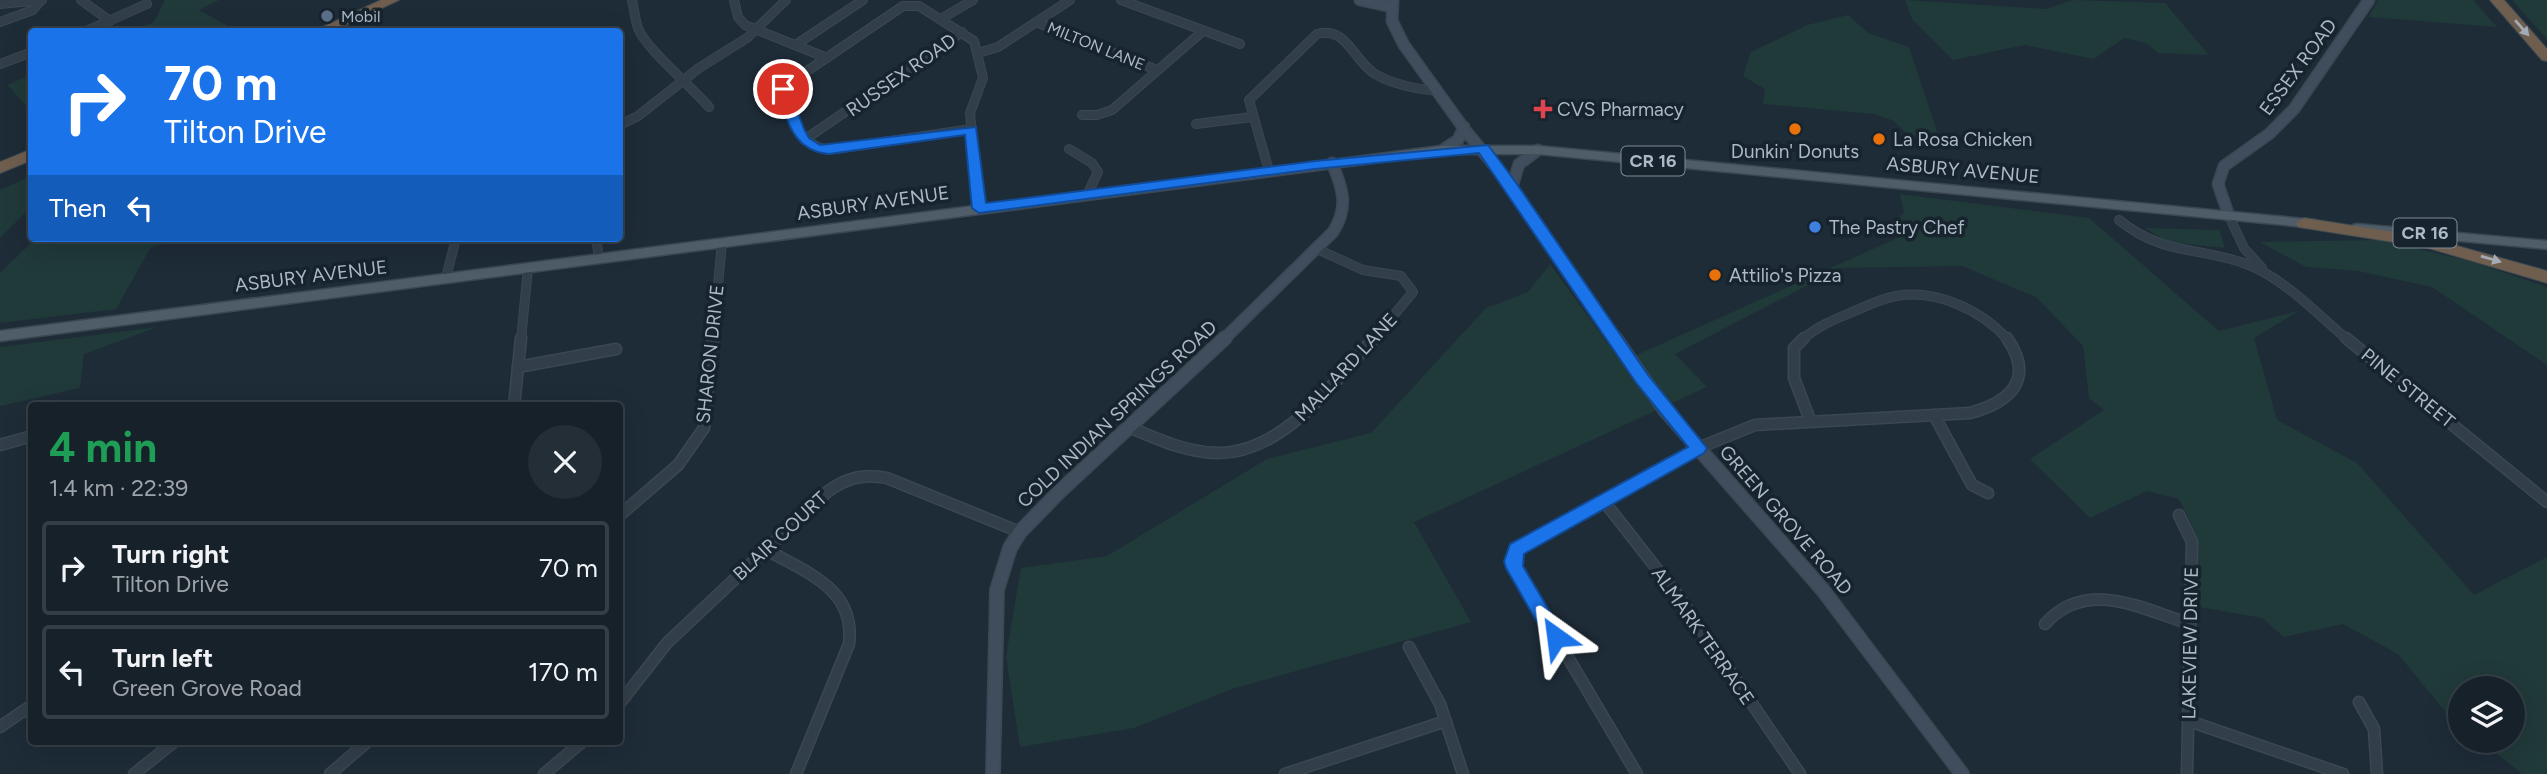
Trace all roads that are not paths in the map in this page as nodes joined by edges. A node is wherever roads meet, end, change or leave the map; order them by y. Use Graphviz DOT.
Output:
graph roads {
  1 [pos="41,0"];
  2 [pos="81,0"];
  3 [pos="392,0"];
  4 [pos="632,0"];
  5 [pos="734,0"];
  6 [pos="786,0"];
  7 [pos="863,0"];
  8 [pos="974,0"];
  9 [pos="1070,0"];
  10 [pos="1121,0"];
  11 [pos="1360,0"];
  12 [pos="2368,0"];
  13 [pos="2497,0"];
  14 [pos="1393,3"];
  15 [pos="0,4"];
  16 [pos="148,4"];
  17 [pos="942,19"];
  18 [pos="110,21"];
  19 [pos="0,22"];
  20 [pos="1036,22"];
  21 [pos="93,28"];
  22 [pos="327,28"];
  23 [pos="758,28"];
  24 [pos="1203,31"];
  25 [pos="962,32"];
  26 [pos="797,44"];
  27 [pos="1240,44"];
  28 [pos="28,54"];
  29 [pos="978,54"];
  30 [pos="2547,57"];
  31 [pos="827,58"];
  32 [pos="0,64"];
  33 [pos="1157,70"];
  34 [pos="686,80"];
  35 [pos="1438,91"];
  36 [pos="709,107"];
  37 [pos="1082,114"];
  38 [pos="1252,117"];
  39 [pos="623,124"];
  40 [pos="1196,124"];
  41 [pos="1464,127"];
  42 [pos="971,130"];
  43 [pos="804,140"];
  44 [pos="1483,148"];
  45 [pos="1069,149"];
  46 [pos="1443,150"];
  47 [pos="1538,150"];
  48 [pos="28,156"];
  49 [pos="1332,163"];
  50 [pos="0,168"];
  51 [pos="1269,171"];
  52 [pos="1512,187"];
  53 [pos="1087,195"];
  54 [pos="979,208"];
  55 [pos="2228,216"];
  56 [pos="2119,220"];
  57 [pos="2304,223"];
  58 [pos="455,242"];
  59 [pos="597,242"];
  60 [pos="722,243"];
  61 [pos="2547,245"];
  62 [pos="1317,249"];
  63 [pos="599,258"];
  64 [pos="528,268"];
  65 [pos="2269,275"];
  66 [pos="2547,277"];
  67 [pos="446,278"];
  68 [pos="0,336"];
  69 [pos="616,349"];
  70 [pos="518,366"];
  71 [pos="514,402"];
  72 [pos="1934,415"];
  73 [pos="1810,420"];
  74 [pos="1129,427"];
  75 [pos="28,437"];
  76 [pos="0,445"];
  77 [pos="1699,448"];
  78 [pos="1988,493"];
  79 [pos="1603,500"];
  80 [pos="2547,502"];
  81 [pos="623,512"];
  82 [pos="2179,515"];
  83 [pos="1020,532"];
  84 [pos="767,550"];
  85 [pos="2045,624"];
  86 [pos="2190,624"];
  87 [pos="1409,647"];
  88 [pos="623,699"];
  89 [pos="2359,702"];
  90 [pos="28,708"];
  91 [pos="1446,721"];
  92 [pos="2189,721"];
  93 [pos="0,727"];
  94 [pos="170,745"];
  95 [pos="364,745"];
  96 [pos="578,745"];
  97 [pos="134,774"];
  98 [pos="330,774"];
  99 [pos="544,774"];
  100 [pos="796,774"];
  101 [pos="993,774"];
  102 [pos="1285,774"];
  103 [pos="1462,774"];
  104 [pos="1637,774"];
  105 [pos="1800,774"];
  106 [pos="1962,774"];
  107 [pos="2187,774"];
  108 [pos="2343,774"];
  109 [pos="2377,774"];
  1 -- 15 [label="street"];
  1 -- 19 [label="street"];
  2 -- 18 [label="street"];
  3 -- 22 [label="highway"];
  4 -- 34 [label="street"];
  5 -- 23 [label="street"];
  6 -- 23 [label="street"];
  7 -- 26 [label="street"];
  8 -- 17 [label="street"];
  9 -- 20 [label="street"];
  10 -- 24 [label="street"];
  11 -- 14 [label="street, GREEN GROVE ROAD"];
  12 -- 55 [label="street, ESSEX ROAD"];
  13 -- 30 [label="highway, one-way"];
  14 -- 35 [label="street, GREEN GROVE ROAD"];
  16 -- 18 [label="street"];
  17 -- 25 [label="street"];
  17 -- 31 [label="street"];
  18 -- 21 [label="street"];
  20 -- 29 [label="street"];
  20 -- 33 [label="street, MILTON LANE"];
  23 -- 26 [label="street"];
  23 -- 34 [label="street"];
  24 -- 27 [label="street"];
  24 -- 33 [label="street"];
  25 -- 29 [label="street"];
  25 -- 43 [label="street, RUSSEX ROAD"];
  26 -- 31 [label="street"];
  28 -- 32 [label="street"];
  29 -- 42 [label="street"];
  31 -- 43 [label="street"];
  33 -- 37 [label="street"];
  34 -- 36 [label="street"];
  34 -- 39 [label="street"];
  35 -- 38 [label="street"];
  35 -- 41 [label="street, GREEN GROVE ROAD"];
  38 -- 40 [label="street"];
  38 -- 51 [label="street"];
  41 -- 44 [label="street, GREEN GROVE ROAD"];
  41 -- 46 [label="street"];
  42 -- 43 [label="street"];
  42 -- 54 [label="street"];
  44 -- 46 [label="main road, ASBURY AVENUE / CR 16"];
  44 -- 47 [label="main road, ASBURY AVENUE / CR 16"];
  44 -- 52 [label="street, GREEN GROVE ROAD"];
  45 -- 53 [label="street"];
  46 -- 49 [label="main road, ASBURY AVENUE / CR 16"];
  47 -- 52 [label="street"];
  47 -- 55 [label="main road, ASBURY AVENUE / CR 16"];
  48 -- 50 [label="highway"];
  49 -- 51 [label="main road, ASBURY AVENUE / CR 16"];
  49 -- 62 [label="street, COLD INDIAN SPRINGS ROAD"];
  51 -- 53 [label="main road, ASBURY AVENUE / CR 16"];
  52 -- 77 [label="street, GREEN GROVE ROAD"];
  53 -- 54 [label="main road, ASBURY AVENUE / CR 16"];
  54 -- 60 [label="main road, ASBURY AVENUE / CR 16"];
  55 -- 57 [label="main road, ASBURY AVENUE / CR 16"];
  55 -- 65 [label="street, PINE STREET"];
  56 -- 65 [label="street, PINE STREET"];
  57 -- 61 [label="main road, ASBURY AVENUE / CR 16"];
  57 -- 66 [label="highway, one-way"];
  58 -- 67 [label="street"];
  59 -- 63 [label="street"];
  60 -- 63 [label="main road, ASBURY AVENUE / CR 16"];
  60 -- 81 [label="street, SHARON DRIVE"];
  62 -- 74 [label="street, COLD INDIAN SPRINGS ROAD"];
  62 -- 74 [label="street, MALLARD LANE"];
  63 -- 64 [label="main road, ASBURY AVENUE / CR 16"];
  64 -- 67 [label="main road, ASBURY AVENUE / CR 16"];
  64 -- 70 [label="street"];
  65 -- 80 [label="street, PINE STREET"];
  67 -- 68 [label="main road, ASBURY AVENUE / CR 16"];
  69 -- 70 [label="street"];
  70 -- 71 [label="street"];
  72 -- 73 [label="street"];
  72 -- 73 [label="street"];
  72 -- 78 [label="street"];
  73 -- 77 [label="street"];
  74 -- 83 [label="street, COLD INDIAN SPRINGS ROAD"];
  75 -- 76 [label="street"];
  77 -- 79 [label="street"];
  77 -- 106 [label="street, GREEN GROVE ROAD"];
  79 -- 104 [label="street"];
  79 -- 105 [label="street, ALMARK TERRACE"];
  82 -- 86 [label="street, LAKEVIEW DRIVE"];
  83 -- 84 [label="street, BLAIR COURT"];
  83 -- 101 [label="street, COLD INDIAN SPRINGS ROAD"];
  84 -- 88 [label="street, BLAIR COURT"];
  84 -- 100 [label="street"];
  85 -- 86 [label="street"];
  86 -- 92 [label="street, LAKEVIEW DRIVE"];
  87 -- 91 [label="street"];
  89 -- 109 [label="street"];
  90 -- 93 [label="street"];
  91 -- 102 [label="street"];
  91 -- 103 [label="street"];
  92 -- 107 [label="street, LAKEVIEW DRIVE"];
  92 -- 108 [label="street"];
  94 -- 97 [label="street"];
  95 -- 98 [label="street"];
  96 -- 99 [label="street"];
}
